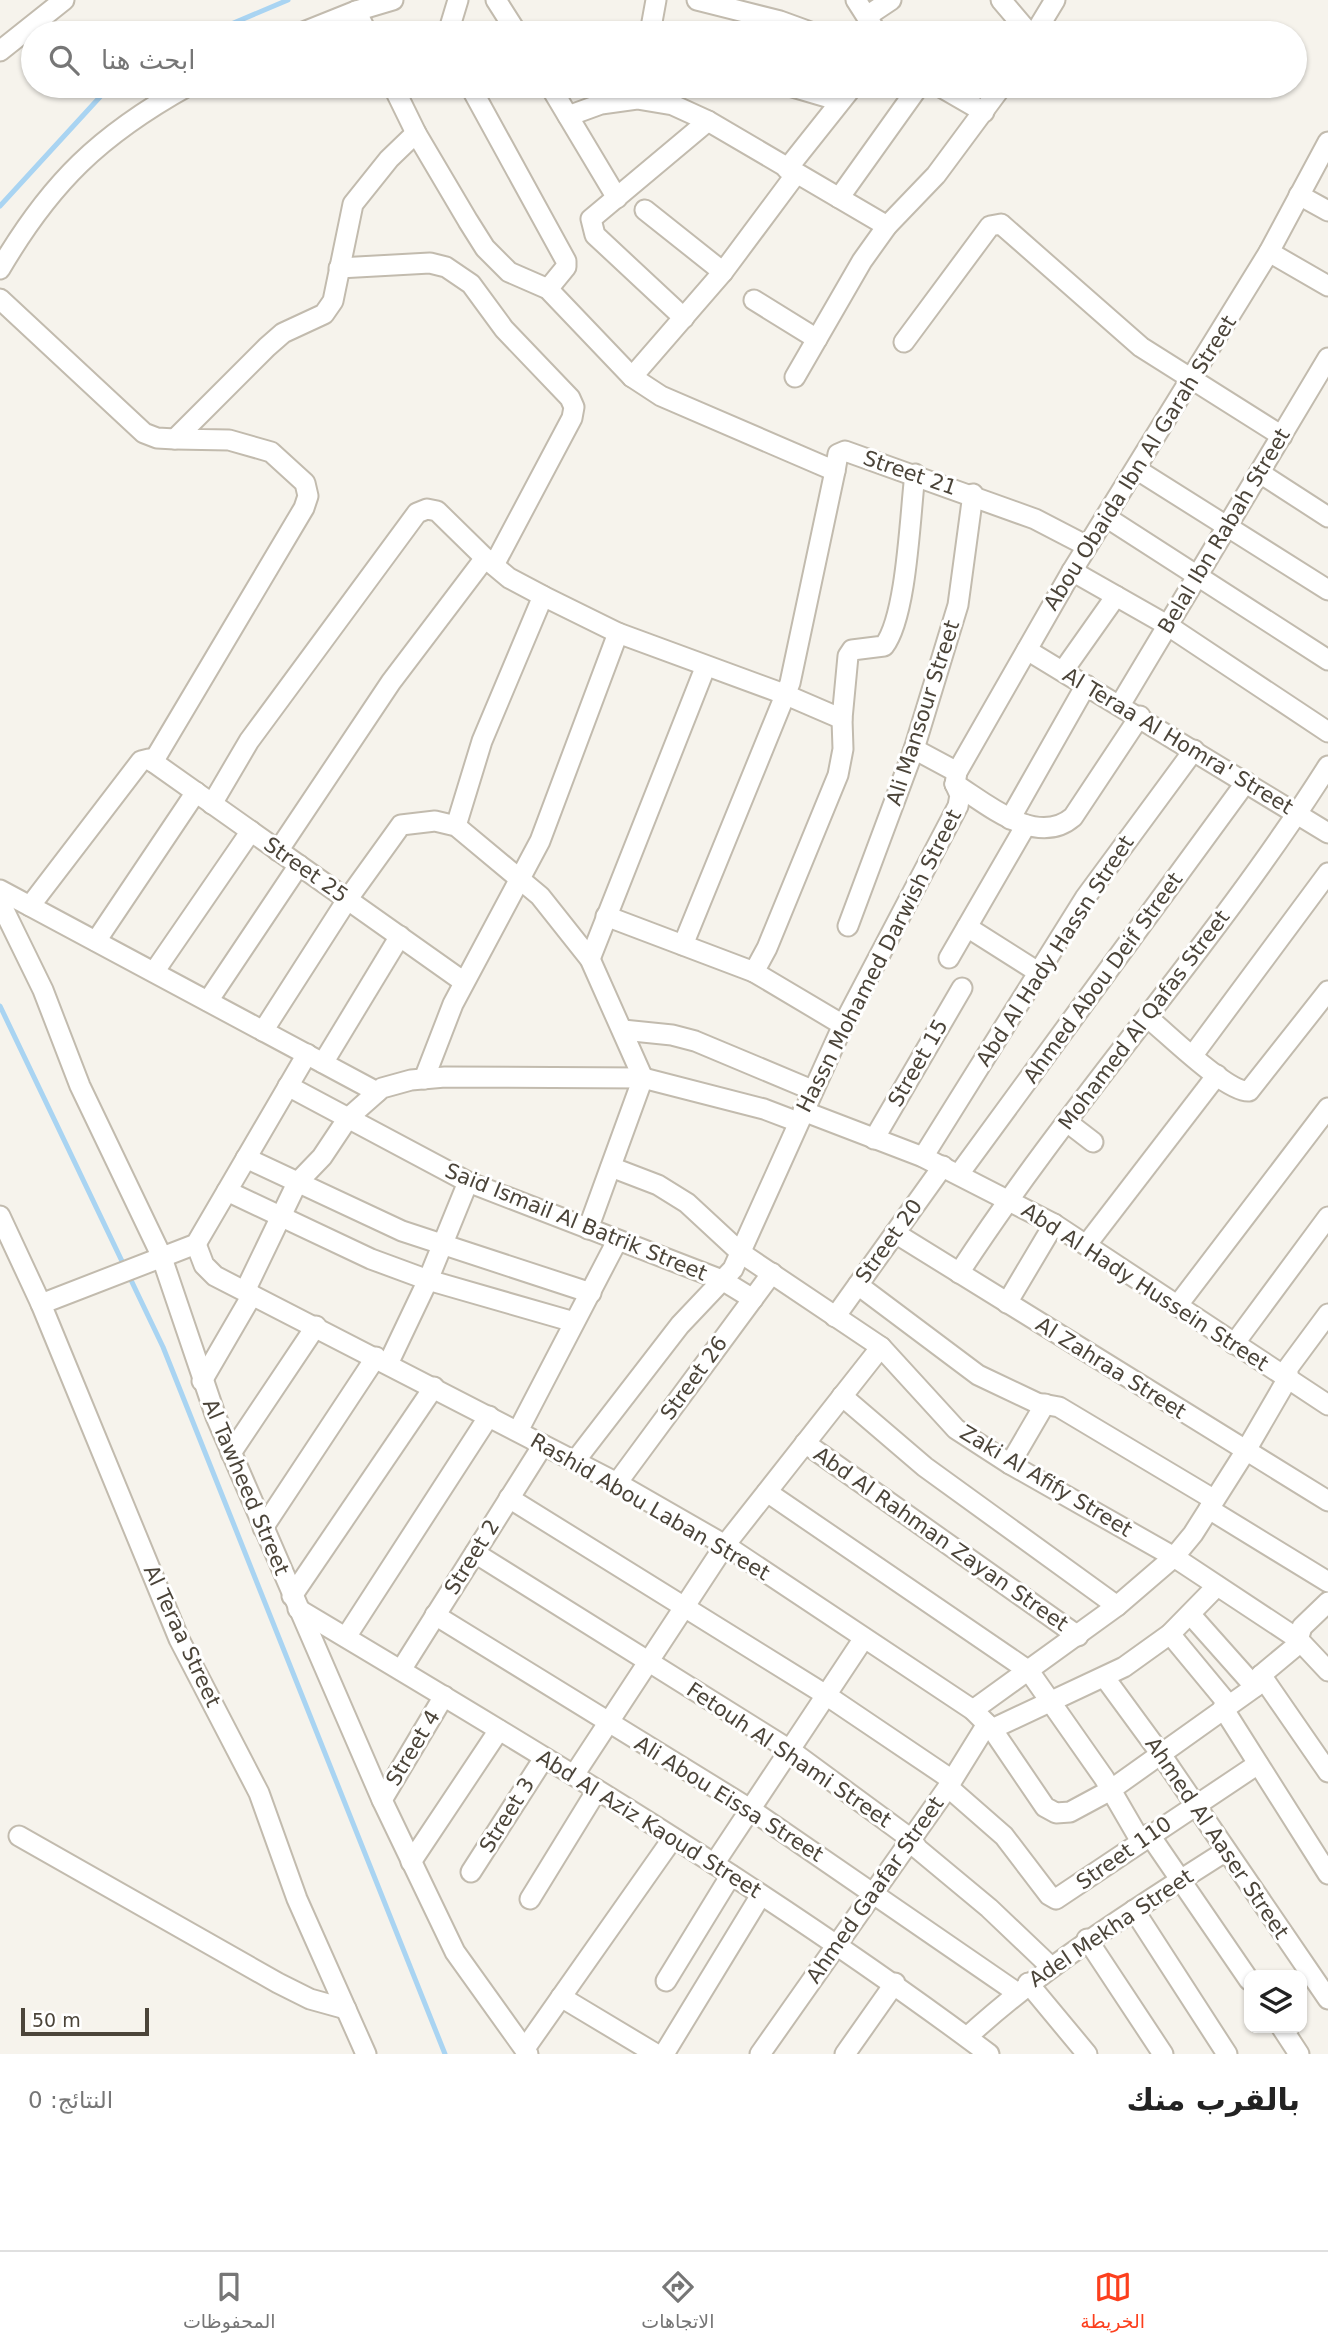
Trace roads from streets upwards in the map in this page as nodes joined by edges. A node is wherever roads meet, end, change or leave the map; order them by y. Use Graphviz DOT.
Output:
graph roads {
  1 [pos="64,0"];
  2 [pos="393,0"];
  3 [pos="458,0"];
  4 [pos="496,0"];
  5 [pos="656,0"];
  6 [pos="697,0"];
  7 [pos="891,0"];
  8 [pos="1001,0"];
  9 [pos="1055,0"];
  10 [pos="356,11"];
  11 [pos="867,17"];
  12 [pos="38,21"];
  13 [pos="331,21"];
  14 [pos="361,21"];
  15 [pos="452,21"];
  16 [pos="509,21"];
  17 [pos="652,21"];
  18 [pos="780,21"];
  19 [pos="1019,21"];
  20 [pos="1042,21"];
  21 [pos="21,34"];
  22 [pos="0,51"];
  23 [pos="166,98"];
  24 [pos="399,98"];
  25 [pos="477,98"];
  26 [pos="557,98"];
  27 [pos="830,98"];
  28 [pos="843,98"];
  29 [pos="910,98"];
  30 [pos="960,98"];
  31 [pos="994,98"];
  32 [pos="840,101"];
  33 [pos="984,112"];
  34 [pos="568,116"];
  35 [pos="708,121"];
  36 [pos="416,133"];
  37 [pos="1328,142"];
  38 [pos="791,171"];
  39 [pos="1299,195"];
  40 [pos="617,198"];
  41 [pos="839,198"];
  42 [pos="645,210"];
  43 [pos="1328,211"];
  44 [pos="887,226"];
  45 [pos="1269,252"];
  46 [pos="339,268"];
  47 [pos="0,269"];
  48 [pos="723,272"];
  49 [pos="1328,286"];
  50 [pos="548,289"];
  51 [pos="0,299"];
  52 [pos="754,300"];
  53 [pos="684,318"];
  54 [pos="817,339"];
  55 [pos="904,342"];
  56 [pos="1328,358"];
  57 [pos="632,377"];
  58 [pos="795,377"];
  59 [pos="1323,379"];
  60 [pos="1191,380"];
  61 [pos="1282,436"];
  62 [pos="175,439"];
  63 [pos="1136,469"];
  64 [pos="835,471"];
  65 [pos="1260,473"];
  66 [pos="915,474"];
  67 [pos="973,494"];
  68 [pos="1106,517"];
  69 [pos="1328,517"];
  70 [pos="1227,526"];
  71 [pos="1087,546"];
  72 [pos="489,562"];
  73 [pos="1072,571"];
  74 [pos="1197,576"];
  75 [pos="1328,590"];
  76 [pos="543,596"];
  77 [pos="1116,596"];
  78 [pos="1167,625"];
  79 [pos="618,633"];
  80 [pos="1027,650"];
  81 [pos="1328,660"];
  82 [pos="705,668"];
  83 [pos="1063,671"];
  84 [pos="1086,685"];
  85 [pos="785,694"];
  86 [pos="1120,705"];
  87 [pos="1140,716"];
  88 [pos="842,719"];
  89 [pos="1328,732"];
  90 [pos="914,749"];
  91 [pos="1194,750"];
  92 [pos="151,760"];
  93 [pos="1328,766"];
  94 [pos="956,778"];
  95 [pos="1246,782"];
  96 [pos="204,798"];
  97 [pos="1298,814"];
  98 [pos="1018,822"];
  99 [pos="456,826"];
  100 [pos="251,831"];
  101 [pos="1328,833"];
  102 [pos="278,850"];
  103 [pos="299,865"];
  104 [pos="1328,873"];
  105 [pos="521,878"];
  106 [pos="0,890"];
  107 [pos="347,900"];
  108 [pos="0,902"];
  109 [pos="30,906"];
  110 [pos="606,916"];
  111 [pos="848,926"];
  112 [pos="967,927"];
  113 [pos="400,936"];
  114 [pos="96,941"];
  115 [pos="683,944"];
  116 [pos="949,958"];
  117 [pos="590,959"];
  118 [pos="154,972"];
  119 [pos="754,972"];
  120 [pos="1038,972"];
  121 [pos="464,982"];
  122 [pos="962,988"];
  123 [pos="1328,991"];
  124 [pos="208,1001"];
  125 [pos="1147,1018"];
  126 [pos="843,1025"];
  127 [pos="623,1030"];
  128 [pos="263,1031"];
  129 [pos="1193,1055"];
  130 [pos="315,1058"];
  131 [pos="1217,1074"];
  132 [pos="643,1078"];
  133 [pos="424,1079"];
  134 [pos="288,1086"];
  135 [pos="812,1090"];
  136 [pos="377,1092"];
  137 [pos="1328,1108"];
  138 [pos="801,1116"];
  139 [pos="348,1118"];
  140 [pos="1067,1122"];
  141 [pos="874,1139"];
  142 [pos="1093,1142"];
  143 [pos="923,1157"];
  144 [pos="246,1158"];
  145 [pos="611,1167"];
  146 [pos="951,1170"];
  147 [pos="468,1182"];
  148 [pos="296,1183"];
  149 [pos="227,1191"];
  150 [pos="1008,1199"];
  151 [pos="0,1216"];
  152 [pos="279,1217"];
  153 [pos="1328,1217"];
  154 [pos="1054,1224"];
  155 [pos="588,1229"];
  156 [pos="895,1233"];
  157 [pos="617,1241"];
  158 [pos="195,1244"];
  159 [pos="441,1244"];
  160 [pos="1087,1244"];
  161 [pos="741,1253"];
  162 [pos="161,1255"];
  163 [pos="772,1273"];
  164 [pos="959,1273"];
  165 [pos="428,1280"];
  166 [pos="722,1280"];
  167 [pos="858,1285"];
  168 [pos="249,1293"];
  169 [pos="591,1293"];
  170 [pos="753,1299"];
  171 [pos="1007,1303"];
  172 [pos="41,1304"];
  173 [pos="1177,1306"];
  174 [pos="1328,1314"];
  175 [pos="835,1317"];
  176 [pos="574,1322"];
  177 [pos="317,1326"];
  178 [pos="1234,1344"];
  179 [pos="881,1348"];
  180 [pos="382,1360"];
  181 [pos="1288,1378"];
  182 [pos="202,1381"];
  183 [pos="434,1387"];
  184 [pos="842,1396"];
  185 [pos="1045,1404"];
  186 [pos="1328,1405"];
  187 [pos="489,1416"];
  188 [pos="518,1431"];
  189 [pos="805,1443"];
  190 [pos="543,1444"];
  191 [pos="1245,1452"];
  192 [pos="231,1453"];
  193 [pos="575,1461"];
  194 [pos="1010,1464"];
  195 [pos="617,1483"];
  196 [pos="767,1492"];
  197 [pos="509,1498"];
  198 [pos="1328,1502"];
  199 [pos="1211,1504"];
  200 [pos="263,1528"];
  201 [pos="725,1545"];
  202 [pos="475,1553"];
  203 [pos="1174,1557"];
  204 [pos="1328,1582"];
  205 [pos="1217,1586"];
  206 [pos="295,1602"];
  207 [pos="1328,1602"];
  208 [pos="685,1606"];
  209 [pos="1117,1606"];
  210 [pos="436,1615"];
  211 [pos="1190,1615"];
  212 [pos="1170,1634"];
  213 [pos="1077,1636"];
  214 [pos="346,1637"];
  215 [pos="864,1638"];
  216 [pos="1297,1639"];
  217 [pos="650,1660"];
  218 [pos="401,1671"];
  219 [pos="1028,1671"];
  220 [pos="1328,1671"];
  221 [pos="1105,1678"];
  222 [pos="1258,1681"];
  223 [pos="826,1695"];
  224 [pos="444,1696"];
  225 [pos="1049,1701"];
  226 [pos="1226,1706"];
  227 [pos="984,1721"];
  228 [pos="609,1724"];
  229 [pos="499,1730"];
  230 [pos="790,1750"];
  231 [pos="1160,1753"];
  232 [pos="544,1758"];
  233 [pos="1258,1764"];
  234 [pos="1328,1772"];
  235 [pos="574,1775"];
  236 [pos="950,1783"];
  237 [pos="597,1790"];
  238 [pos="1109,1791"];
  239 [pos="382,1800"];
  240 [pos="1195,1804"];
  241 [pos="750,1809"];
  242 [pos="19,1836"];
  243 [pos="1144,1837"];
  244 [pos="674,1838"];
  245 [pos="911,1839"];
  246 [pos="1226,1851"];
  247 [pos="411,1862"];
  248 [pos="714,1864"];
  249 [pos="471,1872"];
  250 [pos="1328,1874"];
  251 [pos="731,1875"];
  252 [pos="1181,1880"];
  253 [pos="874,1892"];
  254 [pos="761,1895"];
  255 [pos="530,1899"];
  256 [pos="1134,1910"];
  257 [pos="1087,1940"];
  258 [pos="836,1944"];
  259 [pos="1050,1966"];
  260 [pos="1244,1973"];
  261 [pos="666,1980"];
  262 [pos="895,1983"];
  263 [pos="1022,1988"];
  264 [pos="561,1997"];
  265 [pos="1328,1999"];
  266 [pos="345,2009"];
  267 [pos="1285,2033"];
  268 [pos="967,2037"];
  269 [pos="527,2051"];
  270 [pos="366,2054"];
  271 [pos="656,2054"];
  272 [pos="664,2054"];
  273 [pos="760,2054"];
  274 [pos="845,2054"];
  275 [pos="989,2054"];
  276 [pos="1087,2054"];
  277 [pos="1163,2054"];
  278 [pos="1227,2054"];
  279 [pos="1300,2054"];
  1 -- 12 [label="street"];
  2 -- 10 [label="street"];
  3 -- 15 [label="street"];
  4 -- 16 [label="street"];
  5 -- 17 [label="street"];
  6 -- 18 [label="street"];
  7 -- 11 [label="street"];
  8 -- 19 [label="street"];
  9 -- 20 [label="street"];
  10 -- 13 [label="street"];
  10 -- 14 [label="street"];
  21 -- 22 [label="street"];
  23 -- 47 [label="street"];
  24 -- 36 [label="street"];
  25 -- 50 [label="street"];
  26 -- 34 [label="street"];
  27 -- 32 [label="street"];
  28 -- 32 [label="street"];
  29 -- 41 [label="street"];
  30 -- 33 [label="street"];
  31 -- 33 [label="street"];
  32 -- 38 [label="street"];
  33 -- 44 [label="street"];
  34 -- 35 [label="street"];
  34 -- 40 [label="street"];
  35 -- 38 [label="street"];
  35 -- 40 [label="street"];
  36 -- 46 [label="street"];
  36 -- 50 [label="street"];
  37 -- 39 [label="street, Abou Obaida Ibn Al Garah Street"];
  38 -- 41 [label="street"];
  38 -- 48 [label="street"];
  39 -- 43 [label="street"];
  39 -- 45 [label="street, Abou Obaida Ibn Al Garah Street"];
  40 -- 53 [label="street"];
  41 -- 44 [label="street"];
  42 -- 48 [label="street"];
  44 -- 54 [label="street"];
  45 -- 49 [label="street"];
  45 -- 60 [label="street, Abou Obaida Ibn Al Garah Street"];
  46 -- 62 [label="street"];
  46 -- 72 [label="street"];
  48 -- 53 [label="street"];
  50 -- 57 [label="street, Street 21"];
  51 -- 62 [label="street"];
  52 -- 54 [label="street"];
  53 -- 57 [label="street"];
  54 -- 58 [label="street"];
  55 -- 60 [label="street"];
  56 -- 59 [label="street, Belal Ibn Rabah Street"];
  57 -- 64 [label="street, Street 21"];
  59 -- 61 [label="street, Belal Ibn Rabah Street"];
  60 -- 61 [label="street"];
  60 -- 63 [label="street, Abou Obaida Ibn Al Garah Street"];
  61 -- 65 [label="street, Belal Ibn Rabah Street"];
  62 -- 92 [label="street"];
  63 -- 68 [label="street, Abou Obaida Ibn Al Garah Street"];
  63 -- 70 [label="street"];
  64 -- 66 [label="street, Street 21"];
  64 -- 85 [label="street"];
  65 -- 69 [label="street"];
  65 -- 70 [label="street, Belal Ibn Rabah Street"];
  66 -- 67 [label="street, Street 21"];
  66 -- 88 [label="street"];
  67 -- 71 [label="street, Street 21"];
  67 -- 90 [label="street, Ali Mansour Street"];
  68 -- 71 [label="street, Abou Obaida Ibn Al Garah Street"];
  68 -- 74 [label="street"];
  70 -- 74 [label="street, Belal Ibn Rabah Street"];
  70 -- 75 [label="street"];
  71 -- 73 [label="street, Abou Obaida Ibn Al Garah Street"];
  72 -- 76 [label="street"];
  72 -- 96 [label="street"];
  72 -- 102 [label="street"];
  73 -- 77 [label="street"];
  73 -- 80 [label="street, Abou Obaida Ibn Al Garah Street"];
  74 -- 78 [label="street, Belal Ibn Rabah Street"];
  74 -- 81 [label="street"];
  76 -- 79 [label="street"];
  76 -- 99 [label="street"];
  77 -- 78 [label="street"];
  77 -- 83 [label="street"];
  78 -- 86 [label="street, Belal Ibn Rabah Street"];
  78 -- 89 [label="street"];
  79 -- 82 [label="street"];
  79 -- 105 [label="street"];
  80 -- 83 [label="street, Al Teraa Al Homra' Street"];
  80 -- 94 [label="street, Abou Obaida Ibn Al Garah Street"];
  82 -- 85 [label="street"];
  82 -- 110 [label="street"];
  83 -- 84 [label="street, Al Teraa Al Homra' Street"];
  84 -- 86 [label="street, Al Teraa Al Homra' Street"];
  84 -- 98 [label="street"];
  85 -- 88 [label="street"];
  85 -- 115 [label="street"];
  86 -- 87 [label="street, Al Teraa Al Homra' Street"];
  87 -- 91 [label="street, Al Teraa Al Homra' Street"];
  87 -- 98 [label="street"];
  88 -- 119 [label="street"];
  90 -- 94 [label="street"];
  90 -- 111 [label="street, Ali Mansour Street"];
  91 -- 95 [label="street, Al Teraa Al Homra' Street"];
  91 -- 120 [label="street, Abd Al Hady Hassn Street"];
  92 -- 96 [label="street, Street 25"];
  92 -- 109 [label="street"];
  93 -- 97 [label="street, Mohamed Al Qafas Street"];
  94 -- 98 [label="street"];
  94 -- 126 [label="street, Hassn Mohamed Darwish Street"];
  95 -- 97 [label="street, Al Teraa Al Homra' Street"];
  95 -- 146 [label="street, Ahmed Abou Deif Street"];
  96 -- 100 [label="street, Street 25"];
  96 -- 114 [label="street"];
  97 -- 101 [label="street, Al Teraa Al Homra' Street"];
  97 -- 125 [label="street, Mohamed Al Qafas Street"];
  98 -- 112 [label="street"];
  99 -- 105 [label="street"];
  99 -- 107 [label="street"];
  100 -- 102 [label="street, Street 25"];
  100 -- 118 [label="street"];
  102 -- 103 [label="street, Street 25"];
  103 -- 107 [label="street, Street 25"];
  103 -- 124 [label="street"];
  104 -- 129 [label="street"];
  105 -- 117 [label="street"];
  105 -- 121 [label="street"];
  106 -- 109 [label="street"];
  107 -- 113 [label="street, Street 25"];
  107 -- 128 [label="street"];
  108 -- 162 [label="street, Al Tawheed Street"];
  109 -- 114 [label="street"];
  110 -- 115 [label="street"];
  110 -- 117 [label="street"];
  112 -- 116 [label="street"];
  112 -- 120 [label="street"];
  113 -- 121 [label="street, Street 25"];
  113 -- 130 [label="street"];
  114 -- 118 [label="street"];
  115 -- 119 [label="street"];
  117 -- 127 [label="street"];
  118 -- 124 [label="street"];
  119 -- 126 [label="street"];
  120 -- 143 [label="street, Abd Al Hady Hassn Street"];
  121 -- 133 [label="street"];
  122 -- 141 [label="street, Street 15"];
  123 -- 131 [label="street"];
  124 -- 128 [label="street"];
  125 -- 129 [label="street"];
  125 -- 140 [label="street, Mohamed Al Qafas Street"];
  126 -- 135 [label="street, Hassn Mohamed Darwish Street"];
  127 -- 132 [label="street"];
  127 -- 135 [label="street"];
  128 -- 130 [label="street"];
  129 -- 131 [label="street"];
  130 -- 134 [label="street"];
  130 -- 136 [label="street"];
  131 -- 160 [label="street"];
  132 -- 133 [label="street, Abd Al Hady Hussein Street"];
  132 -- 138 [label="street, Abd Al Hady Hussein Street"];
  132 -- 145 [label="street"];
  133 -- 136 [label="street, Abd Al Hady Hussein Street"];
  134 -- 139 [label="street, Said Ismail Al Batrik Street"];
  134 -- 144 [label="street"];
  135 -- 138 [label="street, Hassn Mohamed Darwish Street"];
  136 -- 139 [label="street"];
  137 -- 173 [label="street"];
  138 -- 141 [label="street, Abd Al Hady Hussein Street"];
  138 -- 161 [label="street, Hassn Mohamed Darwish Street"];
  139 -- 147 [label="street, Said Ismail Al Batrik Street"];
  139 -- 148 [label="street"];
  140 -- 142 [label="street"];
  140 -- 150 [label="street, Mohamed Al Qafas Street"];
  141 -- 143 [label="street, Abd Al Hady Hussein Street"];
  143 -- 146 [label="street, Abd Al Hady Hussein Street"];
  144 -- 148 [label="street"];
  144 -- 149 [label="street"];
  145 -- 155 [label="street"];
  145 -- 161 [label="street, Zaki Al Afify Street"];
  146 -- 150 [label="street, Abd Al Hady Hussein Street"];
  146 -- 156 [label="street, Street 20"];
  147 -- 155 [label="street, Said Ismail Al Batrik Street"];
  147 -- 159 [label="street"];
  148 -- 152 [label="street"];
  148 -- 159 [label="street"];
  149 -- 152 [label="street"];
  149 -- 158 [label="street"];
  150 -- 154 [label="street, Abd Al Hady Hussein Street"];
  150 -- 164 [label="street, Mohamed Al Qafas Street"];
  151 -- 172 [label="street, Al Teraa Street"];
  152 -- 165 [label="street"];
  152 -- 168 [label="street"];
  153 -- 178 [label="street"];
  154 -- 160 [label="street, Abd Al Hady Hussein Street"];
  154 -- 171 [label="street"];
  155 -- 157 [label="street, Said Ismail Al Batrik Street"];
  156 -- 164 [label="street, Al Zahraa Street"];
  156 -- 167 [label="street, Street 20"];
  157 -- 166 [label="street, Said Ismail Al Batrik Street"];
  157 -- 169 [label="street"];
  158 -- 162 [label="street"];
  158 -- 168 [label="street, Rashid Abou Laban Street"];
  159 -- 165 [label="street"];
  159 -- 169 [label="street"];
  160 -- 173 [label="street, Abd Al Hady Hussein Street"];
  161 -- 163 [label="street, Zaki Al Afify Street"];
  161 -- 166 [label="street, Hassn Mohamed Darwish Street"];
  162 -- 172 [label="street"];
  162 -- 182 [label="street, Al Tawheed Street"];
  163 -- 170 [label="street, Street 26"];
  163 -- 175 [label="street, Zaki Al Afify Street"];
  164 -- 171 [label="street, Al Zahraa Street"];
  165 -- 176 [label="street"];
  165 -- 180 [label="street"];
  166 -- 170 [label="street, Said Ismail Al Batrik Street"];
  166 -- 193 [label="street, Hassn Mohamed Darwish Street"];
  167 -- 175 [label="street, Street 20"];
  167 -- 185 [label="street"];
  168 -- 177 [label="street, Rashid Abou Laban Street"];
  168 -- 182 [label="street"];
  169 -- 176 [label="street"];
  170 -- 195 [label="street, Street 26"];
  171 -- 191 [label="street, Al Zahraa Street"];
  172 -- 266 [label="street, Al Teraa Street"];
  173 -- 178 [label="street, Abd Al Hady Hussein Street"];
  174 -- 181 [label="street"];
  175 -- 179 [label="street, Zaki Al Afify Street"];
  176 -- 188 [label="street"];
  177 -- 180 [label="street, Rashid Abou Laban Street"];
  177 -- 192 [label="street"];
  178 -- 181 [label="street, Abd Al Hady Hussein Street"];
  179 -- 184 [label="street"];
  179 -- 194 [label="street, Zaki Al Afify Street"];
  180 -- 183 [label="street, Rashid Abou Laban Street"];
  180 -- 200 [label="street"];
  181 -- 186 [label="street, Abd Al Hady Hussein Street"];
  181 -- 191 [label="street"];
  182 -- 192 [label="street, Al Tawheed Street"];
  183 -- 187 [label="street, Rashid Abou Laban Street"];
  183 -- 206 [label="street"];
  184 -- 189 [label="street"];
  184 -- 209 [label="street"];
  185 -- 194 [label="street"];
  185 -- 199 [label="street"];
  187 -- 188 [label="street, Rashid Abou Laban Street"];
  187 -- 214 [label="street"];
  188 -- 190 [label="street, Rashid Abou Laban Street"];
  189 -- 196 [label="street"];
  189 -- 213 [label="street, Abd Al Rahman Zayan Street"];
  190 -- 193 [label="street, Rashid Abou Laban Street"];
  190 -- 197 [label="street, Street 2"];
  191 -- 198 [label="street, Al Zahraa Street"];
  191 -- 199 [label="street"];
  192 -- 200 [label="street, Al Tawheed Street"];
  193 -- 195 [label="street, Rashid Abou Laban Street"];
  194 -- 203 [label="street, Zaki Al Afify Street"];
  195 -- 201 [label="street, Rashid Abou Laban Street"];
  196 -- 201 [label="street"];
  196 -- 219 [label="street"];
  197 -- 202 [label="street, Street 2"];
  197 -- 208 [label="street"];
  199 -- 203 [label="street"];
  199 -- 204 [label="street"];
  200 -- 206 [label="street, Al Tawheed Street"];
  201 -- 208 [label="street"];
  201 -- 215 [label="street, Rashid Abou Laban Street"];
  202 -- 210 [label="street, Street 2"];
  202 -- 217 [label="street, Fetouh Al Shami Street"];
  203 -- 205 [label="street, Zaki Al Afify Street"];
  203 -- 209 [label="street"];
  205 -- 211 [label="street"];
  205 -- 216 [label="street, Zaki Al Afify Street"];
  206 -- 214 [label="street, Abd Al Aziz Kaoud Street"];
  206 -- 239 [label="street, Al Tawheed Street"];
  207 -- 216 [label="street"];
  208 -- 217 [label="street"];
  208 -- 223 [label="street"];
  209 -- 213 [label="street"];
  210 -- 218 [label="street, Street 2"];
  210 -- 228 [label="street, Ali Abou Eissa Street"];
  211 -- 212 [label="street"];
  211 -- 222 [label="street"];
  212 -- 221 [label="street"];
  212 -- 226 [label="street"];
  213 -- 219 [label="street"];
  214 -- 218 [label="street, Abd Al Aziz Kaoud Street"];
  215 -- 223 [label="street"];
  215 -- 227 [label="street, Rashid Abou Laban Street"];
  216 -- 220 [label="street, Zaki Al Afify Street"];
  216 -- 222 [label="street"];
  217 -- 228 [label="street"];
  217 -- 230 [label="street, Fetouh Al Shami Street"];
  218 -- 224 [label="street, Abd Al Aziz Kaoud Street"];
  219 -- 225 [label="street"];
  219 -- 227 [label="street"];
  221 -- 225 [label="street"];
  221 -- 231 [label="street, Ahmed Al Aaser Street"];
  222 -- 226 [label="street"];
  222 -- 234 [label="street"];
  223 -- 230 [label="street"];
  223 -- 236 [label="street"];
  224 -- 229 [label="street, Abd Al Aziz Kaoud Street"];
  224 -- 239 [label="street, Street 4"];
  225 -- 227 [label="street"];
  225 -- 238 [label="street"];
  226 -- 231 [label="street"];
  226 -- 233 [label="street"];
  227 -- 236 [label="street, Ahmed Gaafar Street"];
  227 -- 238 [label="street, Rashid Abou Laban Street"];
  228 -- 235 [label="street"];
  228 -- 241 [label="street, Ali Abou Eissa Street"];
  229 -- 232 [label="street, Abd Al Aziz Kaoud Street"];
  229 -- 247 [label="street"];
  230 -- 241 [label="street"];
  230 -- 245 [label="street, Fetouh Al Shami Street"];
  231 -- 238 [label="street"];
  231 -- 240 [label="street, Ahmed Al Aaser Street"];
  232 -- 235 [label="street, Abd Al Aziz Kaoud Street"];
  232 -- 249 [label="street, Street 3"];
  233 -- 240 [label="street, Street 110"];
  233 -- 250 [label="street"];
  235 -- 237 [label="street, Abd Al Aziz Kaoud Street"];
  236 -- 243 [label="street, Street 110"];
  236 -- 245 [label="street, Ahmed Gaafar Street"];
  237 -- 244 [label="street, Abd Al Aziz Kaoud Street"];
  237 -- 255 [label="street"];
  238 -- 243 [label="street"];
  239 -- 247 [label="street, Al Tawheed Street"];
  240 -- 243 [label="street, Street 110"];
  240 -- 246 [label="street, Ahmed Al Aaser Street"];
  241 -- 248 [label="street"];
  241 -- 253 [label="street, Ali Abou Eissa Street"];
  242 -- 266 [label="street"];
  243 -- 252 [label="street"];
  244 -- 248 [label="street, Abd Al Aziz Kaoud Street"];
  244 -- 264 [label="street"];
  245 -- 253 [label="street, Ahmed Gaafar Street"];
  245 -- 259 [label="street, Fetouh Al Shami Street"];
  246 -- 252 [label="street, Adel Mekha Street"];
  246 -- 265 [label="street, Ahmed Al Aaser Street"];
  247 -- 269 [label="street, Al Tawheed Street"];
  248 -- 251 [label="street, Abd Al Aziz Kaoud Street"];
  251 -- 254 [label="street, Abd Al Aziz Kaoud Street"];
  251 -- 261 [label="street"];
  252 -- 256 [label="street, Adel Mekha Street"];
  252 -- 260 [label="street"];
  253 -- 258 [label="street, Ahmed Gaafar Street"];
  253 -- 263 [label="street, Ali Abou Eissa Street"];
  254 -- 258 [label="street, Abd Al Aziz Kaoud Street"];
  254 -- 272 [label="street"];
  256 -- 257 [label="street, Adel Mekha Street"];
  256 -- 278 [label="street"];
  257 -- 259 [label="street, Adel Mekha Street"];
  257 -- 277 [label="street"];
  258 -- 262 [label="street, Abd Al Aziz Kaoud Street"];
  258 -- 273 [label="street, Ahmed Gaafar Street"];
  259 -- 263 [label="street, Adel Mekha Street"];
  262 -- 268 [label="street, Abd Al Aziz Kaoud Street"];
  262 -- 274 [label="street"];
  263 -- 268 [label="street, Adel Mekha Street"];
  263 -- 276 [label="street, Ali Abou Eissa Street"];
  264 -- 269 [label="street"];
  264 -- 271 [label="street"];
  266 -- 270 [label="street, Al Teraa Street"];
  267 -- 279 [label="street"];
  268 -- 275 [label="street, Abd Al Aziz Kaoud Street"];
}
